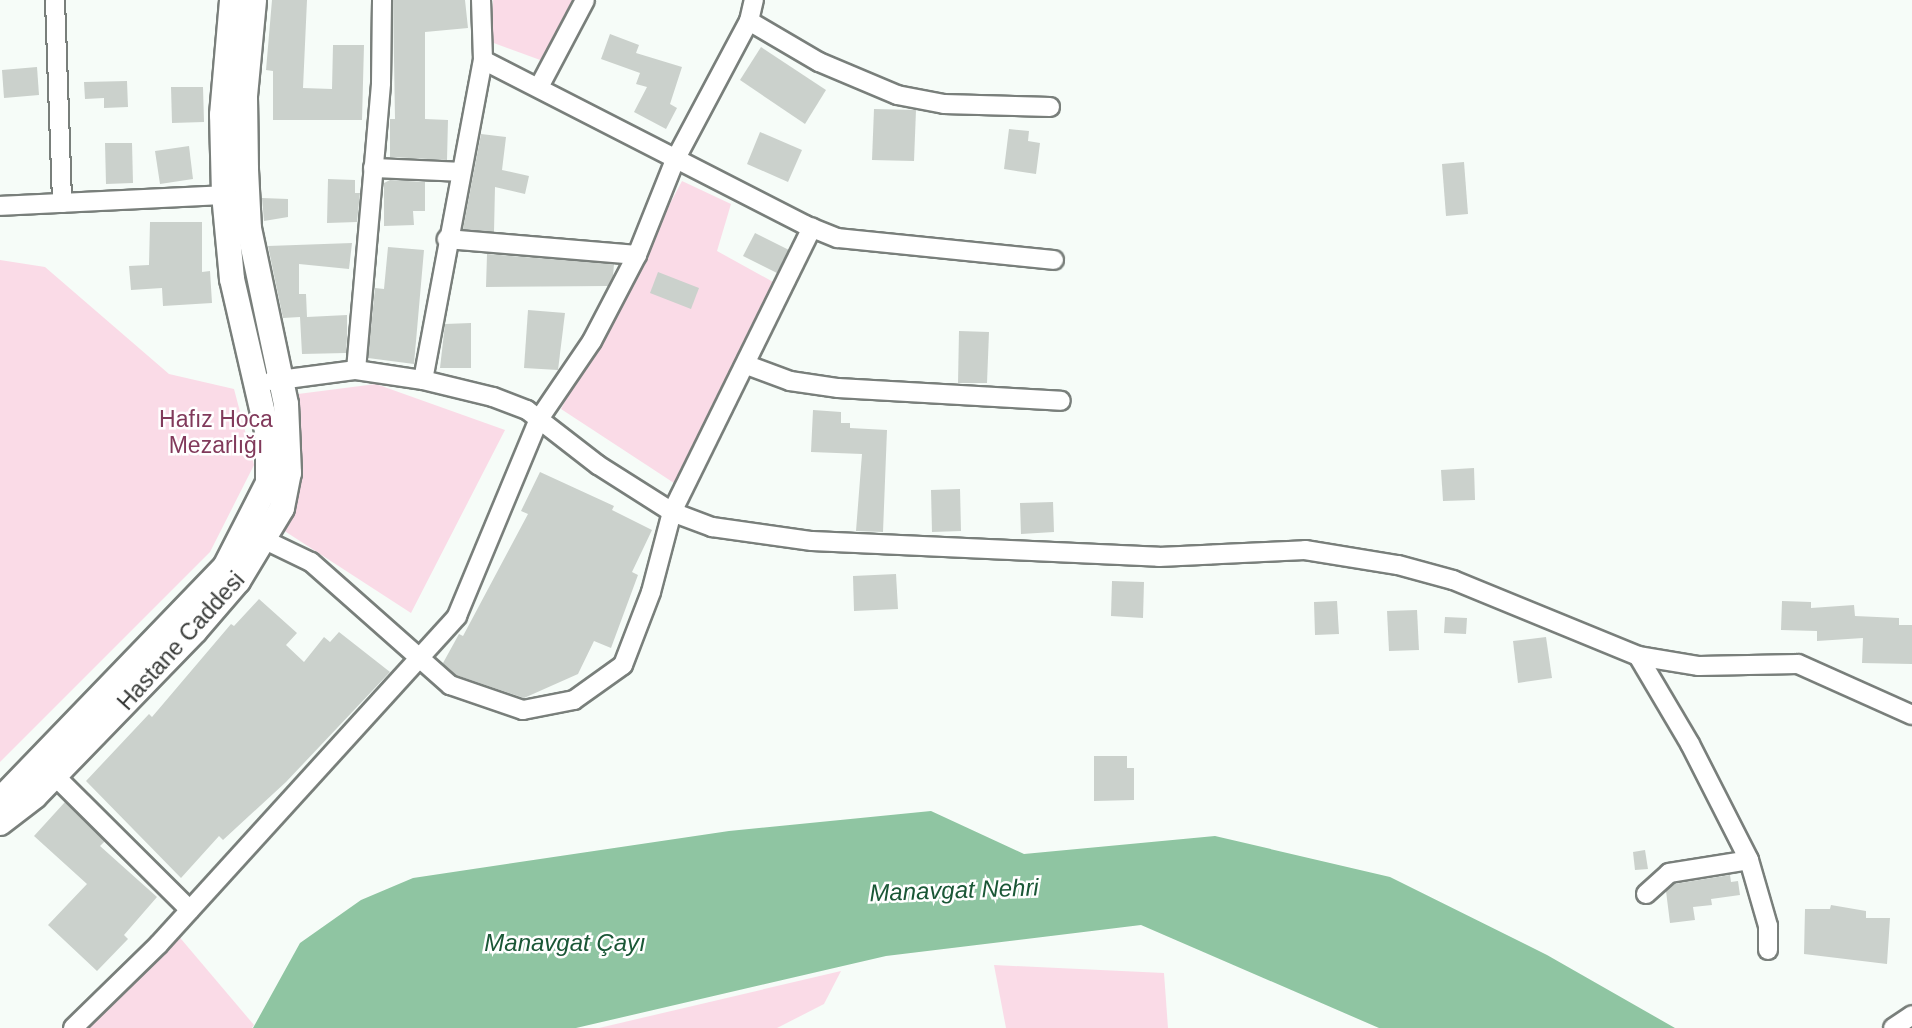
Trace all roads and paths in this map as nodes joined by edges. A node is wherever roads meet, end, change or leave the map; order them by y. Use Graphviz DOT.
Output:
graph roads {
  1 [pos="55,0"];
  2 [pos="232,0"];
  3 [pos="254,0"];
  4 [pos="382,0"];
  5 [pos="481,0"];
  6 [pos="585,0"];
  7 [pos="754,0"];
  8 [pos="749,22"];
  9 [pos="483,60"];
  10 [pos="539,86"];
  11 [pos="1051,107"];
  12 [pos="675,160"];
  13 [pos="373,169"];
  14 [pos="460,172"];
  15 [pos="224,195"];
  16 [pos="62,203"];
  17 [pos="0,206"];
  18 [pos="812,228"];
  19 [pos="447,239"];
  20 [pos="637,254"];
  21 [pos="1054,260"];
  22 [pos="747,365"];
  23 [pos="356,370"];
  24 [pos="423,380"];
  25 [pos="270,382"];
  26 [pos="1061,401"];
  27 [pos="539,419"];
  28 [pos="672,512"];
  29 [pos="265,540"];
  30 [pos="1638,656"];
  31 [pos="420,659"];
  32 [pos="1912,715"];
  33 [pos="55,776"];
  34 [pos="0,800"];
  35 [pos="0,823"];
  36 [pos="1749,860"];
  37 [pos="1646,894"];
  38 [pos="190,910"];
  39 [pos="1768,950"];
  40 [pos="1912,1016"];
  41 [pos="73,1028"];
  42 [pos="1893,1028"];
  1 -- 16 [label="street"];
  2 -- 15 [label="main road"];
  3 -- 25 [label="main road"];
  4 -- 13 [label="street"];
  5 -- 9 [label="street"];
  6 -- 10 [label="street"];
  7 -- 8 [label="street"];
  8 -- 11 [label="street"];
  8 -- 12 [label="street"];
  9 -- 10 [label="street"];
  9 -- 14 [label="street"];
  10 -- 12 [label="street"];
  12 -- 18 [label="street"];
  12 -- 20 [label="street"];
  13 -- 14 [label="street"];
  13 -- 23 [label="street"];
  14 -- 19 [label="street"];
  15 -- 16 [label="street"];
  15 -- 25 [label="main road"];
  16 -- 17 [label="street"];
  18 -- 21 [label="street"];
  18 -- 22 [label="street"];
  19 -- 20 [label="street"];
  19 -- 24 [label="street"];
  20 -- 27 [label="street"];
  22 -- 26 [label="street"];
  22 -- 28 [label="street"];
  23 -- 24 [label="street"];
  23 -- 25 [label="street"];
  24 -- 27 [label="street"];
  25 -- 29 [label="main road, Hastane Caddesi"];
  25 -- 34 [label="main road, Hastane Caddesi"];
  27 -- 28 [label="street"];
  27 -- 31 [label="street"];
  28 -- 30 [label="street"];
  28 -- 31 [label="street"];
  29 -- 31 [label="street"];
  29 -- 33 [label="main road, Hastane Caddesi"];
  30 -- 32 [label="street"];
  30 -- 36 [label="street"];
  31 -- 38 [label="street"];
  33 -- 35 [label="main road, Hastane Caddesi"];
  33 -- 38 [label="street"];
  36 -- 37 [label="street"];
  36 -- 39 [label="street"];
  38 -- 41 [label="street"];
  40 -- 42 [label="street"];
}
